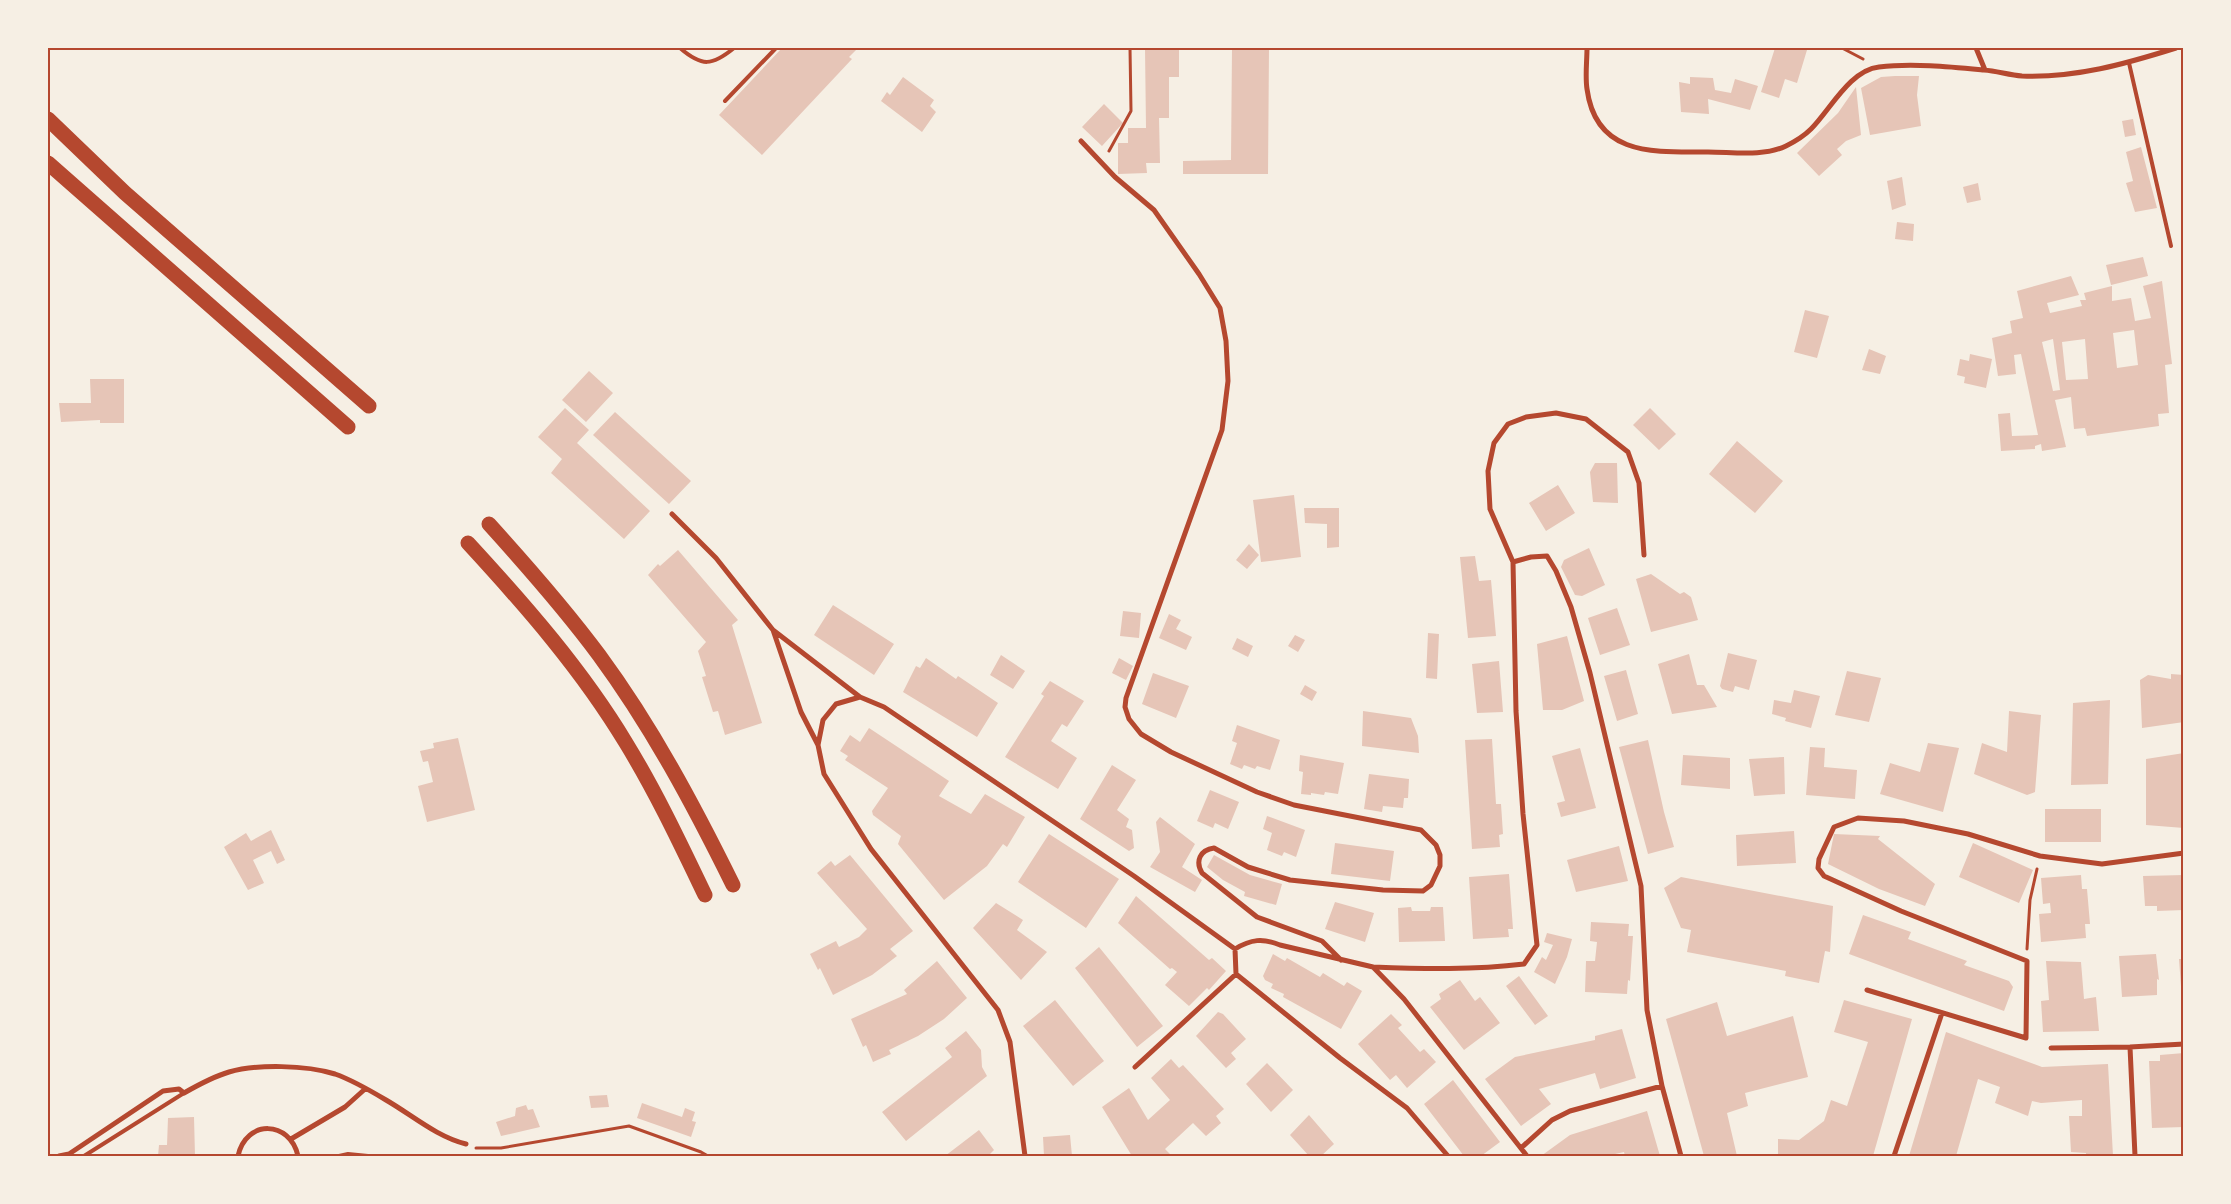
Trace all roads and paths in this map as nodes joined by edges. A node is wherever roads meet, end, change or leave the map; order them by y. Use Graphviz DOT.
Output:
graph roads {
  1 [pos="680,48"];
  2 [pos="734,48"];
  3 [pos="776,48"];
  4 [pos="1130,48"];
  5 [pos="1586,48"];
  6 [pos="1842,48"];
  7 [pos="1976,48"];
  8 [pos="2176,48"];
  9 [pos="2129,63"];
  10 [pos="1876,67"];
  11 [pos="1985,70"];
  12 [pos="725,101"];
  13 [pos="48,119"];
  14 [pos="1081,141"];
  15 [pos="48,163"];
  16 [pos="1101,163"];
  17 [pos="2171,246"];
  18 [pos="368,406"];
  19 [pos="348,427"];
  20 [pos="672,514"];
  21 [pos="489,524"];
  22 [pos="468,544"];
  23 [pos="1644,555"];
  24 [pos="1513,562"];
  25 [pos="773,630"];
  26 [pos="860,697"];
  27 [pos="818,745"];
  28 [pos="2184,853"];
  29 [pos="2040,856"];
  30 [pos="733,885"];
  31 [pos="704,895"];
  32 [pos="1235,949"];
  33 [pos="1341,960"];
  34 [pos="2026,961"];
  35 [pos="1373,967"];
  36 [pos="1236,974"];
  37 [pos="1867,990"];
  38 [pos="1942,1013"];
  39 [pos="2184,1044"];
  40 [pos="2130,1047"];
  41 [pos="2051,1048"];
  42 [pos="1135,1067"];
  43 [pos="1662,1086"];
  44 [pos="365,1089"];
  45 [pos="184,1093"];
  46 [pos="291,1139"];
  47 [pos="466,1144"];
  48 [pos="1522,1148"];
  49 [pos="59,1156"];
  50 [pos="84,1156"];
  51 [pos="238,1156"];
  52 [pos="298,1156"];
  53 [pos="339,1156"];
  54 [pos="368,1156"];
  55 [pos="708,1156"];
  56 [pos="1024,1156"];
  57 [pos="1448,1156"];
  58 [pos="1527,1156"];
  59 [pos="1681,1156"];
  60 [pos="1894,1156"];
  61 [pos="2135,1156"];
  1 -- 2 [label="lane"];
  3 -- 12 [label="lane"];
  4 -- 16 [label="path"];
  5 -- 10 [label="street"];
  6 -- 10 [label="path"];
  7 -- 11 [label="street"];
  8 -- 9 [label="street"];
  9 -- 11 [label="street"];
  9 -- 17 [label="lane"];
  10 -- 11 [label="street"];
  13 -- 18 [label="highway"];
  14 -- 16 [label="street"];
  15 -- 19 [label="highway"];
  16 -- 33 [label="street"];
  20 -- 25 [label="street"];
  21 -- 30 [label="highway"];
  22 -- 31 [label="highway"];
  23 -- 24 [label="street"];
  24 -- 35 [label="street"];
  24 -- 43 [label="street"];
  25 -- 26 [label="street"];
  25 -- 27 [label="street"];
  26 -- 27 [label="street"];
  26 -- 32 [label="street"];
  27 -- 56 [label="street"];
  28 -- 29 [label="street"];
  29 -- 34 [label="path"];
  29 -- 34 [label="street"];
  32 -- 33 [label="street"];
  32 -- 36 [label="street"];
  33 -- 35 [label="street"];
  34 -- 38 [label="street"];
  35 -- 48 [label="street"];
  36 -- 42 [label="street"];
  36 -- 57 [label="street"];
  37 -- 38 [label="street"];
  38 -- 60 [label="street"];
  39 -- 40 [label="street"];
  40 -- 41 [label="street"];
  40 -- 61 [label="street"];
  43 -- 48 [label="street"];
  43 -- 59 [label="street"];
  44 -- 45 [label="street"];
  44 -- 46 [label="street"];
  44 -- 47 [label="street"];
  45 -- 49 [label="street"];
  45 -- 50 [label="lane"];
  46 -- 51 [label="street"];
  46 -- 52 [label="street"];
  47 -- 55 [label="path"];
  48 -- 58 [label="street"];
  53 -- 54 [label="lane"];
}
